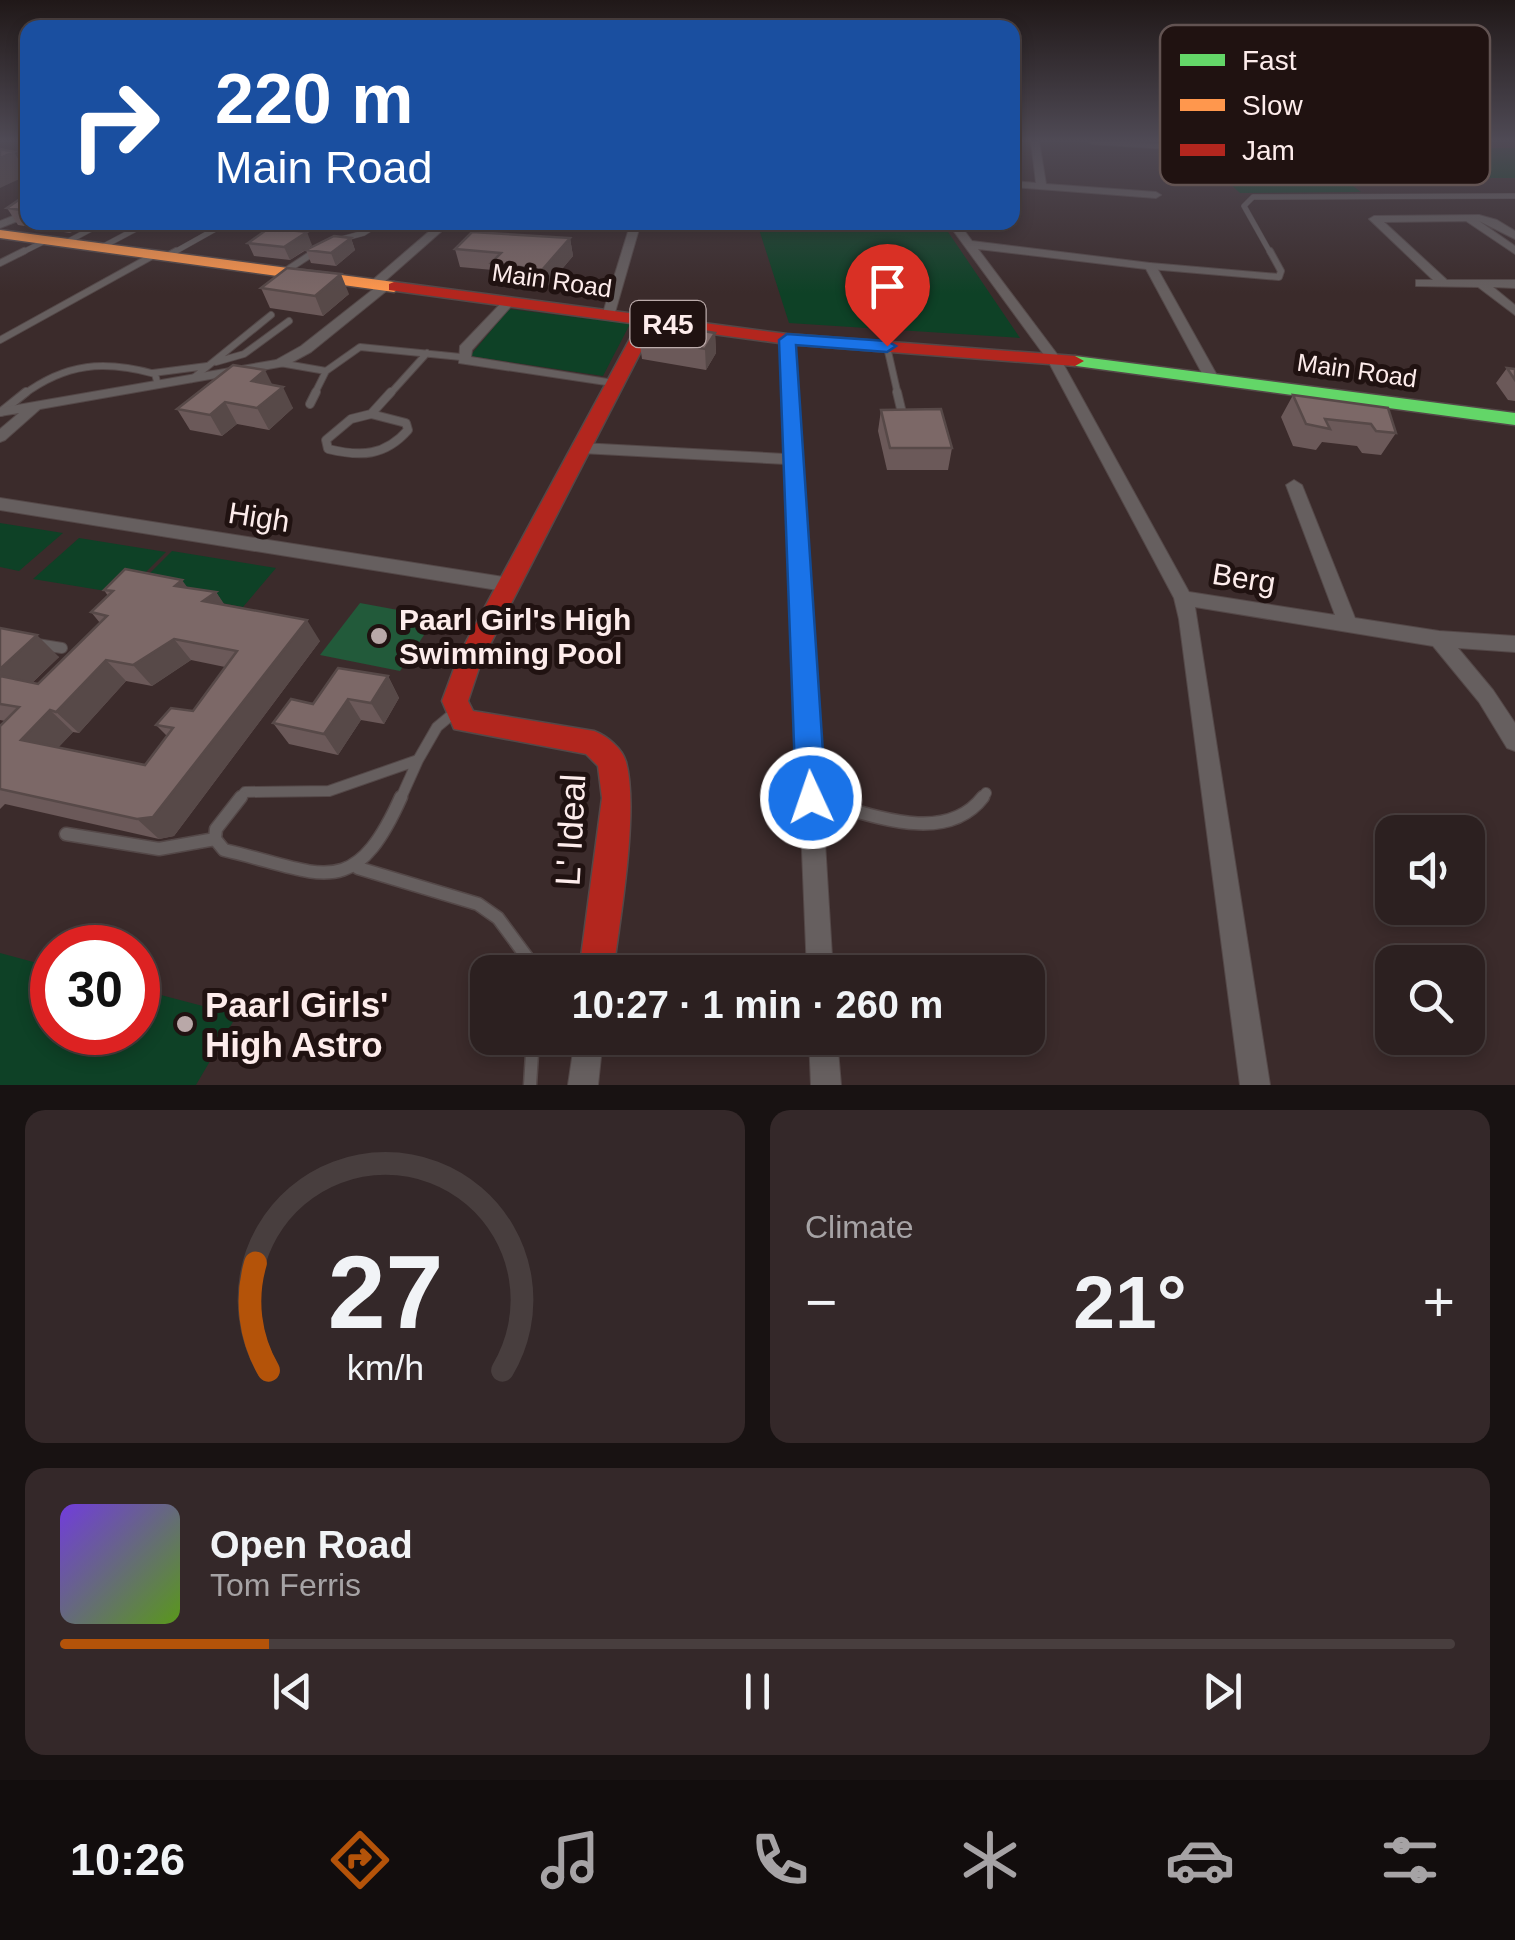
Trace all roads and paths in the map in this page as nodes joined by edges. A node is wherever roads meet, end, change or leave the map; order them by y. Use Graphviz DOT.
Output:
graph roads {
  1 [pos="1113,192"];
  2 [pos="1156,195"];
  3 [pos="1515,196"];
  4 [pos="1466,218"];
  5 [pos="20,221"];
  6 [pos="81,230"];
  7 [pos="134,230"];
  8 [pos="212,230"];
  9 [pos="362,230"];
  10 [pos="439,230"];
  11 [pos="634,230"];
  12 [pos="957,230"];
  13 [pos="1515,236"];
  14 [pos="49,241"];
  15 [pos="2,242"];
  16 [pos="967,244"];
  17 [pos="99,248"];
  18 [pos="1515,251"];
  19 [pos="158,257"];
  20 [pos="1150,266"];
  21 [pos="284,272"];
  22 [pos="1420,283"];
  23 [pos="1444,284"];
  24 [pos="1480,284"];
  25 [pos="1515,284"];
  26 [pos="380,285"];
  27 [pos="509,302"];
  28 [pos="1515,310"];
  29 [pos="271,315"];
  30 [pos="608,316"];
  31 [pos="289,321"];
  32 [pos="648,321"];
  33 [pos="0,340"];
  34 [pos="787,340"];
  35 [pos="887,346"];
  36 [pos="427,353"];
  37 [pos="462,357"];
  38 [pos="1053,358"];
  39 [pos="280,363"];
  40 [pos="212,364"];
  41 [pos="326,371"];
  42 [pos="1211,378"];
  43 [pos="154,379"];
  44 [pos="192,380"];
  45 [pos="614,384"];
  46 [pos="310,404"];
  47 [pos="35,407"];
  48 [pos="0,412"];
  49 [pos="371,414"];
  50 [pos="1515,419"];
  51 [pos="904,423"];
  52 [pos="0,437"];
  53 [pos="581,448"];
  54 [pos="794,459"];
  55 [pos="1294,484"];
  56 [pos="0,504"];
  57 [pos="510,585"];
  58 [pos="1183,598"];
  59 [pos="1348,624"];
  60 [pos="1439,638"];
  61 [pos="31,643"];
  62 [pos="1515,644"];
  63 [pos="62,648"];
  64 [pos="455,712"];
  65 [pos="1515,742"];
  66 [pos="421,759"];
  67 [pos="986,793"];
  68 [pos="811,798"];
  69 [pos="66,834"];
  70 [pos="215,838"];
  71 [pos="358,868"];
  72 [pos="525,955"];
  73 [pos="598,955"];
  74 [pos="819,955"];
  75 [pos="531,1055"];
  76 [pos="586,1055"];
  77 [pos="824,1055"];
  78 [pos="530,1085"];
  79 [pos="583,1085"];
  80 [pos="826,1085"];
  81 [pos="1254,1085"];
  1 -- 2 [label="street"];
  3 -- 20 [label="lane"];
  4 -- 13 [label="street"];
  4 -- 18 [label="street"];
  4 -- 23 [label="street"];
  5 -- 15 [label="street"];
  6 -- 14 [label="lane"];
  7 -- 17 [label="lane"];
  8 -- 19 [label="lane"];
  9 -- 21 [label="lane"];
  10 -- 26 [label="street"];
  11 -- 30 [label="street"];
  12 -- 16 [label="street, Berg"];
  14 -- 15 [label="main road, Main Road / R45"];
  14 -- 17 [label="main road, Main Road / R45"];
  16 -- 20 [label="street"];
  16 -- 38 [label="street, Berg"];
  17 -- 19 [label="main road, Main Road / R45"];
  19 -- 21 [label="main road, Main Road / R45"];
  19 -- 33 [label="lane"];
  20 -- 42 [label="street"];
  21 -- 26 [label="main road, Main Road / R45"];
  22 -- 23 [label="street"];
  23 -- 24 [label="street"];
  24 -- 25 [label="street"];
  24 -- 28 [label="street"];
  26 -- 27 [label="main road, Main Road / R45"];
  26 -- 39 [label="street"];
  27 -- 30 [label="main road, Main Road / R45"];
  27 -- 37 [label="street"];
  29 -- 40 [label="lane"];
  30 -- 32 [label="main road, Main Road / R45"];
  31 -- 40 [label="lane"];
  32 -- 34 [label="main road, Main Road / R45"];
  32 -- 45 [label="main road"];
  34 -- 35 [label="main road, Main Road / R45"];
  34 -- 54 [label="street"];
  35 -- 38 [label="main road, Main Road / R45"];
  35 -- 51 [label="lane"];
  36 -- 37 [label="lane"];
  36 -- 41 [label="lane"];
  36 -- 49 [label="lane"];
  37 -- 45 [label="street"];
  38 -- 42 [label="main road, Main Road / R45"];
  38 -- 58 [label="street, Berg"];
  39 -- 41 [label="lane"];
  39 -- 44 [label="street"];
  40 -- 43 [label="lane"];
  40 -- 44 [label="lane"];
  41 -- 46 [label="lane"];
  42 -- 50 [label="main road, Main Road / R45"];
  43 -- 44 [label="street"];
  43 -- 47 [label="street"];
  43 -- 48 [label="lane"];
  45 -- 53 [label="main road"];
  47 -- 48 [label="street"];
  47 -- 52 [label="street"];
  49 -- 49 [label="lane"];
  53 -- 54 [label="street"];
  53 -- 57 [label="main road"];
  54 -- 68 [label="street"];
  55 -- 59 [label="street"];
  56 -- 57 [label="street, High"];
  57 -- 64 [label="main road"];
  58 -- 59 [label="street, Berg"];
  58 -- 81 [label="street"];
  59 -- 60 [label="street, Berg"];
  60 -- 62 [label="street, Berg"];
  60 -- 65 [label="street"];
  61 -- 63 [label="lane"];
  64 -- 66 [label="lane"];
  64 -- 73 [label="main road, L' Ideal"];
  66 -- 70 [label="lane"];
  66 -- 71 [label="lane"];
  67 -- 68 [label="lane"];
  68 -- 74 [label="street"];
  69 -- 70 [label="lane"];
  70 -- 71 [label="lane"];
  71 -- 72 [label="lane"];
  75 -- 78 [label="lane"];
  76 -- 79 [label="street"];
  77 -- 80 [label="street"];
}
